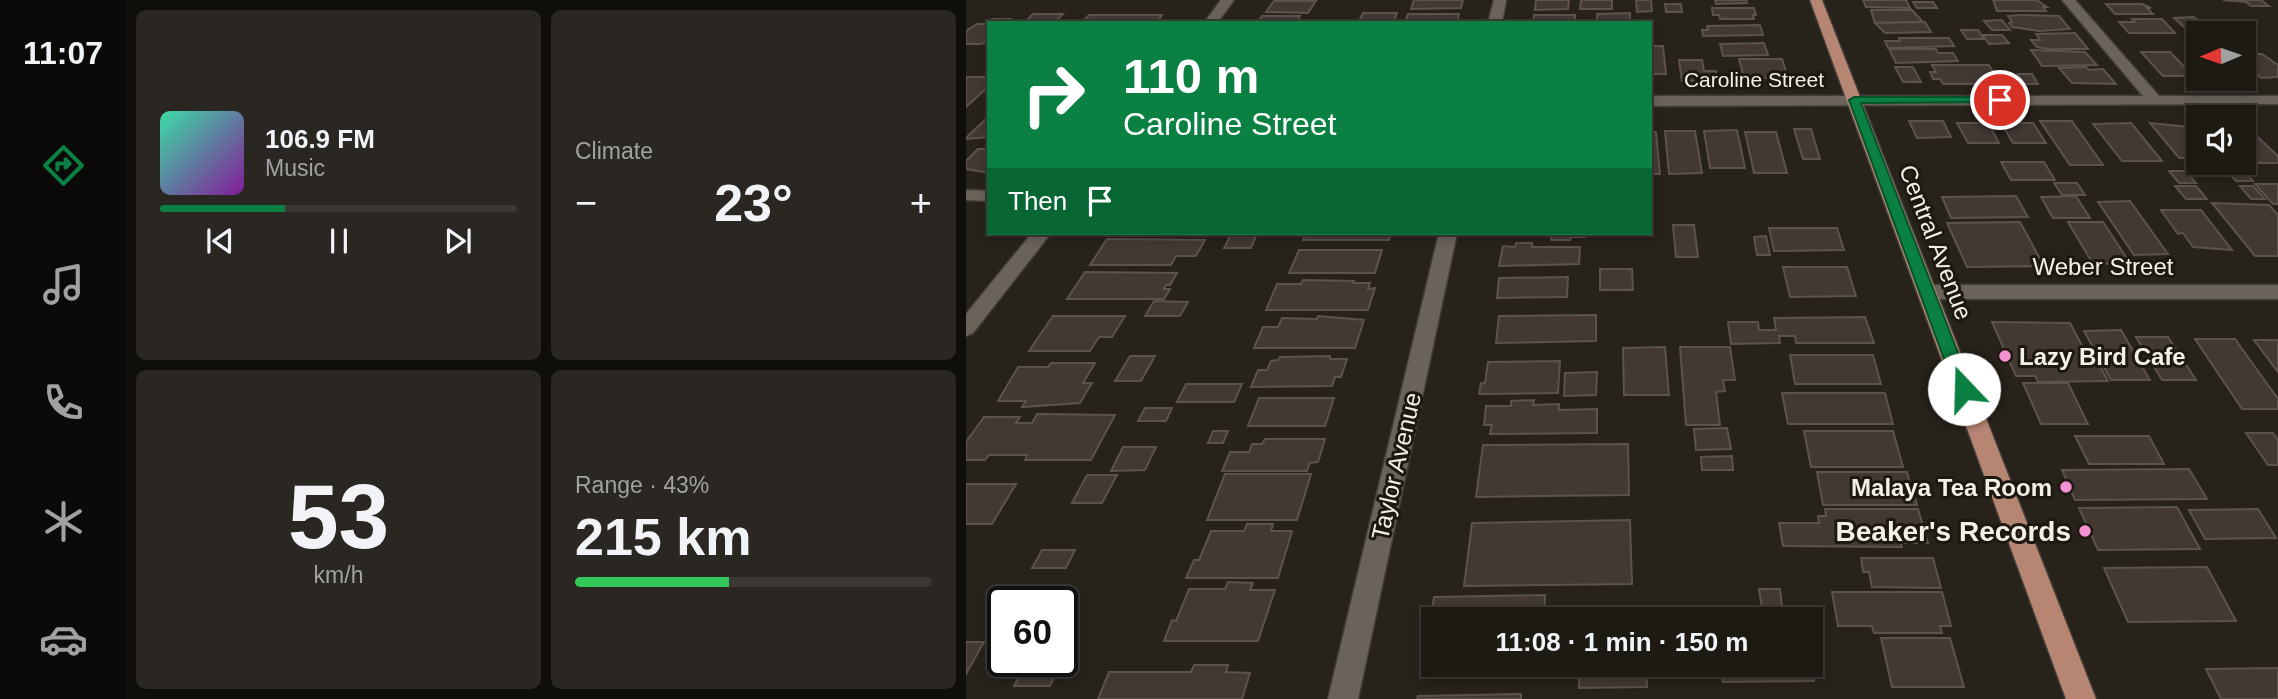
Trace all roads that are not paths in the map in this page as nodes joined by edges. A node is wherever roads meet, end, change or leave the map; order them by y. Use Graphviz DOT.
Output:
graph roads {
  1 [pos="1228,0"];
  2 [pos="1500,0"];
  3 [pos="1816,0"];
  4 [pos="2068,0"];
  5 [pos="1212,21"];
  6 [pos="1495,21"];
  7 [pos="1854,100"];
  8 [pos="2155,100"];
  9 [pos="2278,100"];
  10 [pos="1652,101"];
  11 [pos="966,195"];
  12 [pos="987,196"];
  13 [pos="1040,235"];
  14 [pos="1448,235"];
  15 [pos="1927,292"];
  16 [pos="2278,292"];
  17 [pos="966,328"];
  18 [pos="1343,699"];
  19 [pos="2081,699"];
  1 -- 5 [label="street"];
  2 -- 6 [label="street"];
  3 -- 7 [label="main road, Central Avenue"];
  4 -- 8 [label="street"];
  7 -- 8 [label="street, Caroline Street"];
  7 -- 10 [label="street, Caroline Street"];
  7 -- 15 [label="main road, Central Avenue"];
  8 -- 9 [label="street, Caroline Street"];
  11 -- 12 [label="street"];
  13 -- 17 [label="street"];
  14 -- 18 [label="street, Taylor Avenue"];
  15 -- 16 [label="street, Weber Street"];
  15 -- 19 [label="main road, Central Avenue"];
}
